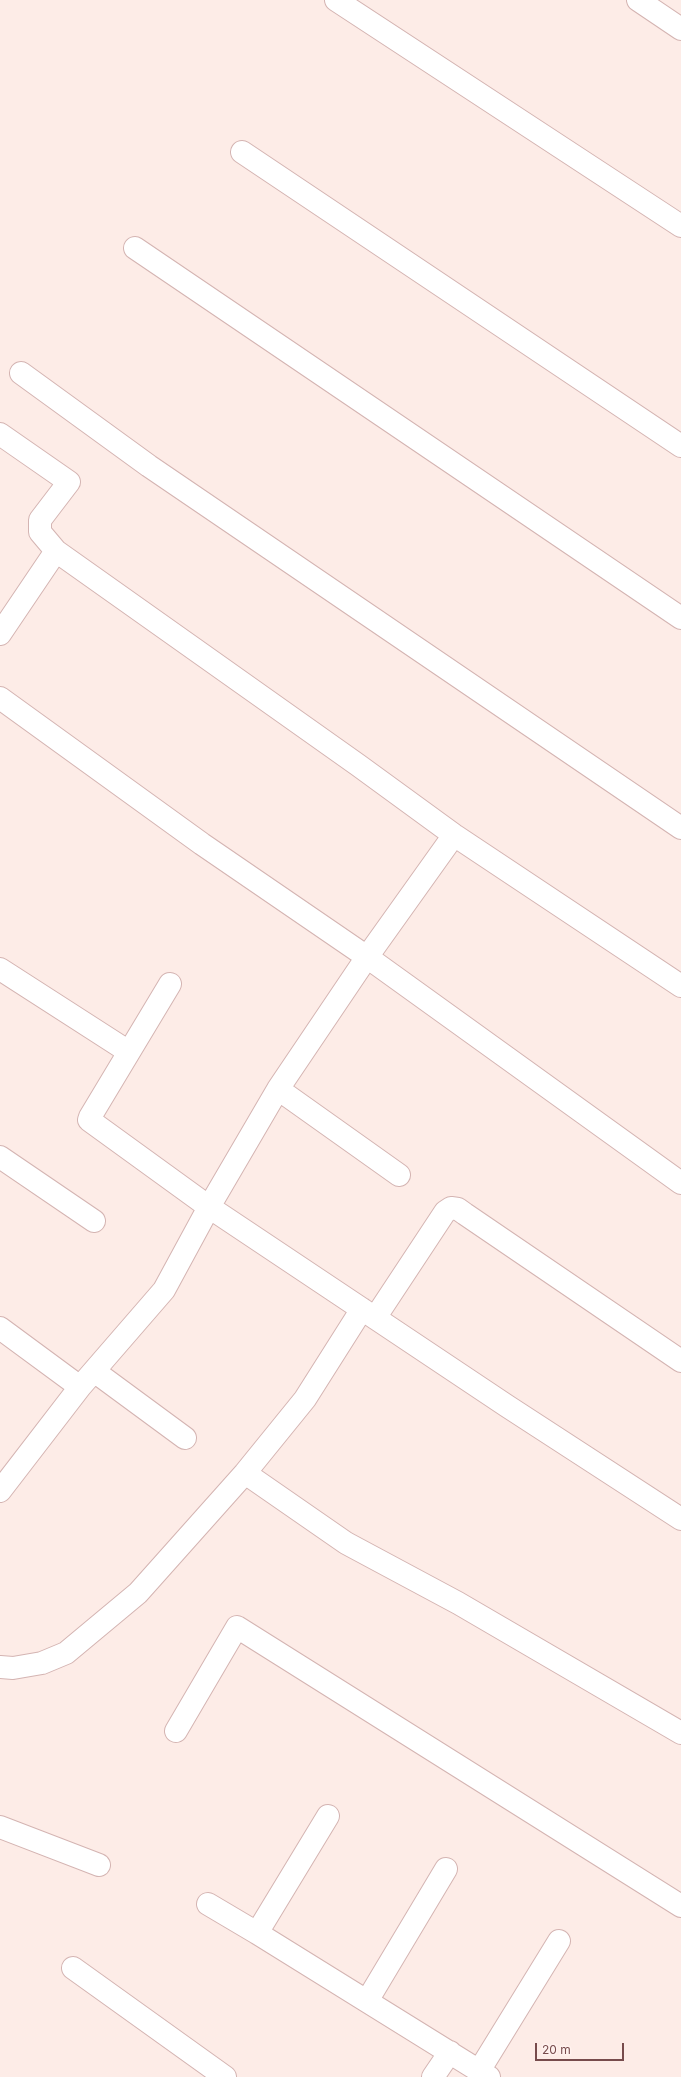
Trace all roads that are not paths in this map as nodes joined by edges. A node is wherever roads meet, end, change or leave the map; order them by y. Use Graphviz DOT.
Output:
graph roads {
  1 [pos="336,0"];
  2 [pos="638,0"];
  3 [pos="681,29"];
  4 [pos="242,152"];
  5 [pos="681,226"];
  6 [pos="135,248"];
  7 [pos="21,373"];
  8 [pos="0,434"];
  9 [pos="681,446"];
  10 [pos="56,550"];
  11 [pos="681,618"];
  12 [pos="3,623"];
  13 [pos="0,698"];
  14 [pos="681,828"];
  15 [pos="454,835"];
  16 [pos="367,957"];
  17 [pos="0,969"];
  18 [pos="170,984"];
  19 [pos="681,986"];
  20 [pos="129,1052"];
  21 [pos="278,1089"];
  22 [pos="0,1157"];
  23 [pos="399,1175"];
  24 [pos="681,1183"];
  25 [pos="209,1207"];
  26 [pos="94,1221"];
  27 [pos="369,1314"];
  28 [pos="0,1328"];
  29 [pos="681,1361"];
  30 [pos="94,1371"];
  31 [pos="80,1387"];
  32 [pos="185,1438"];
  33 [pos="245,1473"];
  34 [pos="0,1491"];
  35 [pos="681,1519"];
  36 [pos="0,1667"];
  37 [pos="176,1731"];
  38 [pos="681,1733"];
  39 [pos="328,1816"];
  40 [pos="0,1827"];
  41 [pos="99,1865"];
  42 [pos="446,1869"];
  43 [pos="208,1904"];
  44 [pos="681,1906"];
  45 [pos="257,1933"];
  46 [pos="559,1942"];
  47 [pos="73,1968"];
  48 [pos="367,2001"];
  49 [pos="450,2052"];
  50 [pos="484,2074"];
  51 [pos="225,2077"];
  52 [pos="433,2077"];
  1 -- 5 [label="street"];
  2 -- 3 [label="street"];
  4 -- 9 [label="street"];
  6 -- 11 [label="street"];
  7 -- 14 [label="street"];
  8 -- 10 [label="street"];
  10 -- 12 [label="street"];
  10 -- 15 [label="street"];
  13 -- 16 [label="street"];
  15 -- 16 [label="street"];
  15 -- 19 [label="street"];
  16 -- 21 [label="street"];
  16 -- 24 [label="street"];
  17 -- 20 [label="street"];
  18 -- 20 [label="street"];
  20 -- 25 [label="street"];
  21 -- 23 [label="street"];
  21 -- 25 [label="street"];
  22 -- 26 [label="street"];
  25 -- 27 [label="street"];
  25 -- 30 [label="street"];
  27 -- 29 [label="street"];
  27 -- 33 [label="street"];
  27 -- 35 [label="street"];
  28 -- 31 [label="street"];
  30 -- 31 [label="street"];
  30 -- 32 [label="street"];
  31 -- 34 [label="street"];
  33 -- 36 [label="street"];
  33 -- 38 [label="street"];
  37 -- 44 [label="street"];
  39 -- 45 [label="street"];
  40 -- 41 [label="street"];
  42 -- 48 [label="street"];
  43 -- 45 [label="street"];
  45 -- 48 [label="street"];
  46 -- 50 [label="street"];
  47 -- 51 [label="street"];
  48 -- 49 [label="street"];
  49 -- 50 [label="street"];
  49 -- 52 [label="street"];
}
